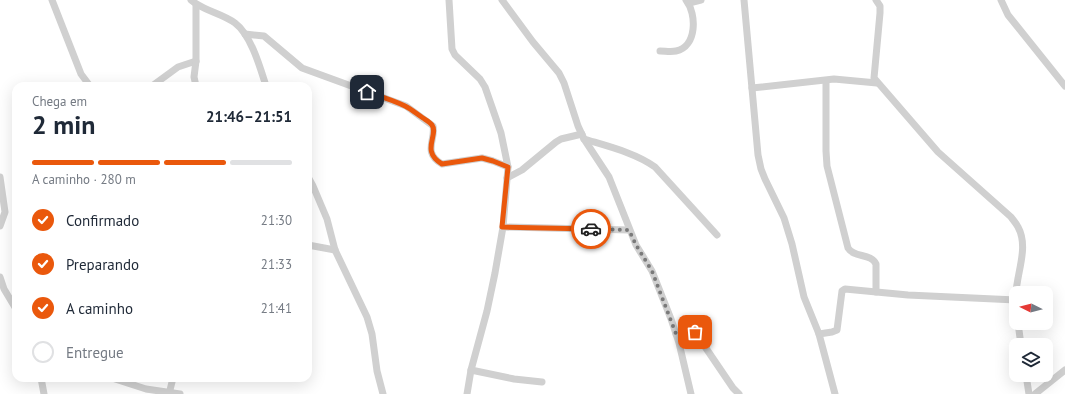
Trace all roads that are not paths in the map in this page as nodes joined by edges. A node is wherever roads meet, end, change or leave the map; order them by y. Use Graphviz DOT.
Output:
graph roads {
  1 [pos="52,0"];
  2 [pos="449,0"];
  3 [pos="502,0"];
  4 [pos="701,0"];
  5 [pos="744,0"];
  6 [pos="876,0"];
  7 [pos="1001,0"];
  8 [pos="688,1"];
  9 [pos="194,2"];
  10 [pos="245,34"];
  11 [pos="660,51"];
  12 [pos="196,60"];
  13 [pos="826,80"];
  14 [pos="87,82"];
  15 [pos="158,82"];
  16 [pos="195,82"];
  17 [pos="264,82"];
  18 [pos="877,83"];
  19 [pos="1065,86"];
  20 [pos="752,88"];
  21 [pos="583,136"];
  22 [pos="508,167"];
  23 [pos="0,177"];
  24 [pos="507,178"];
  25 [pos="312,184"];
  26 [pos="0,226"];
  27 [pos="502,227"];
  28 [pos="629,230"];
  29 [pos="718,235"];
  30 [pos="312,246"];
  31 [pos="335,250"];
  32 [pos="0,277"];
  33 [pos="1017,286"];
  34 [pos="2,289"];
  35 [pos="876,292"];
  36 [pos="1009,302"];
  37 [pos="12,303"];
  38 [pos="676,334"];
  39 [pos="819,334"];
  40 [pos="471,370"];
  41 [pos="1065,370"];
  42 [pos="42,382"];
  43 [pos="124,382"];
  44 [pos="172,382"];
  45 [pos="542,382"];
  46 [pos="1027,382"];
  47 [pos="170,393"];
  48 [pos="44,394"];
  49 [pos="180,394"];
  50 [pos="383,394"];
  51 [pos="467,394"];
  52 [pos="691,394"];
  53 [pos="739,394"];
  54 [pos="835,394"];
  55 [pos="1029,394"];
  56 [pos="1035,394"];
  1 -- 14 [label="street"];
  2 -- 22 [label="street"];
  3 -- 21 [label="street"];
  4 -- 8 [label="street"];
  5 -- 20 [label="street"];
  6 -- 18 [label="street"];
  7 -- 19 [label="street"];
  8 -- 11 [label="street"];
  9 -- 10 [label="street"];
  9 -- 12 [label="street"];
  10 -- 17 [label="street"];
  10 -- 22 [label="street"];
  12 -- 15 [label="street"];
  12 -- 16 [label="street"];
  13 -- 18 [label="street"];
  13 -- 20 [label="street"];
  13 -- 35 [label="street"];
  18 -- 33 [label="street"];
  20 -- 39 [label="street"];
  21 -- 24 [label="street"];
  21 -- 28 [label="street"];
  21 -- 29 [label="street"];
  22 -- 24 [label="street"];
  23 -- 26 [label="street"];
  24 -- 27 [label="street"];
  25 -- 31 [label="street"];
  27 -- 28 [label="street"];
  27 -- 40 [label="street"];
  28 -- 38 [label="street"];
  30 -- 31 [label="street"];
  31 -- 50 [label="street"];
  32 -- 34 [label="street"];
  34 -- 37 [label="street"];
  35 -- 36 [label="street"];
  35 -- 39 [label="street"];
  38 -- 52 [label="street"];
  38 -- 53 [label="street"];
  39 -- 54 [label="street"];
  40 -- 45 [label="street"];
  40 -- 51 [label="street"];
  41 -- 56 [label="street"];
  42 -- 48 [label="street"];
  43 -- 47 [label="street"];
  44 -- 47 [label="street"];
  46 -- 55 [label="street"];
  47 -- 49 [label="street"];
}
